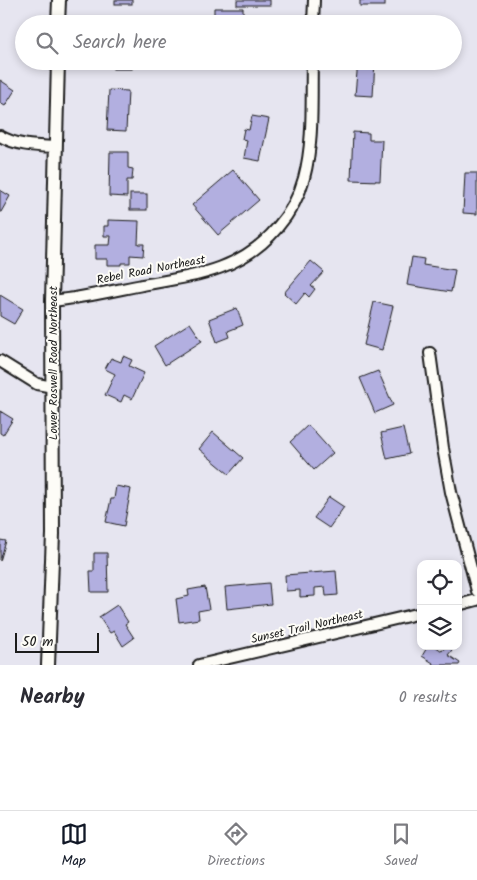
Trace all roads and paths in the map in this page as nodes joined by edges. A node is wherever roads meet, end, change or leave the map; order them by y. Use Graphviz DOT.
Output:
graph roads {
  1 [pos="59,0"];
  2 [pos="314,0"];
  3 [pos="58,15"];
  4 [pos="313,15"];
  5 [pos="58,70"];
  6 [pos="312,70"];
  7 [pos="0,136"];
  8 [pos="56,147"];
  9 [pos="52,301"];
  10 [pos="430,353"];
  11 [pos="0,361"];
  12 [pos="53,387"];
  13 [pos="477,591"];
  14 [pos="477,600"];
  15 [pos="462,604"];
  16 [pos="417,614"];
  17 [pos="48,665"];
  18 [pos="199,665"];
  1 -- 3 [label="street"];
  2 -- 4 [label="street"];
  5 -- 8 [label="street, Lower Roswell Road Northeast"];
  6 -- 9 [label="street, Rebel Road Northeast"];
  7 -- 8 [label="street"];
  8 -- 9 [label="street, Lower Roswell Road Northeast"];
  9 -- 12 [label="street, Lower Roswell Road Northeast"];
  10 -- 13 [label="street"];
  11 -- 12 [label="street"];
  12 -- 17 [label="street, Lower Roswell Road Northeast"];
  14 -- 15 [label="street"];
  16 -- 18 [label="street, Sunset Trail Northeast"];
}
